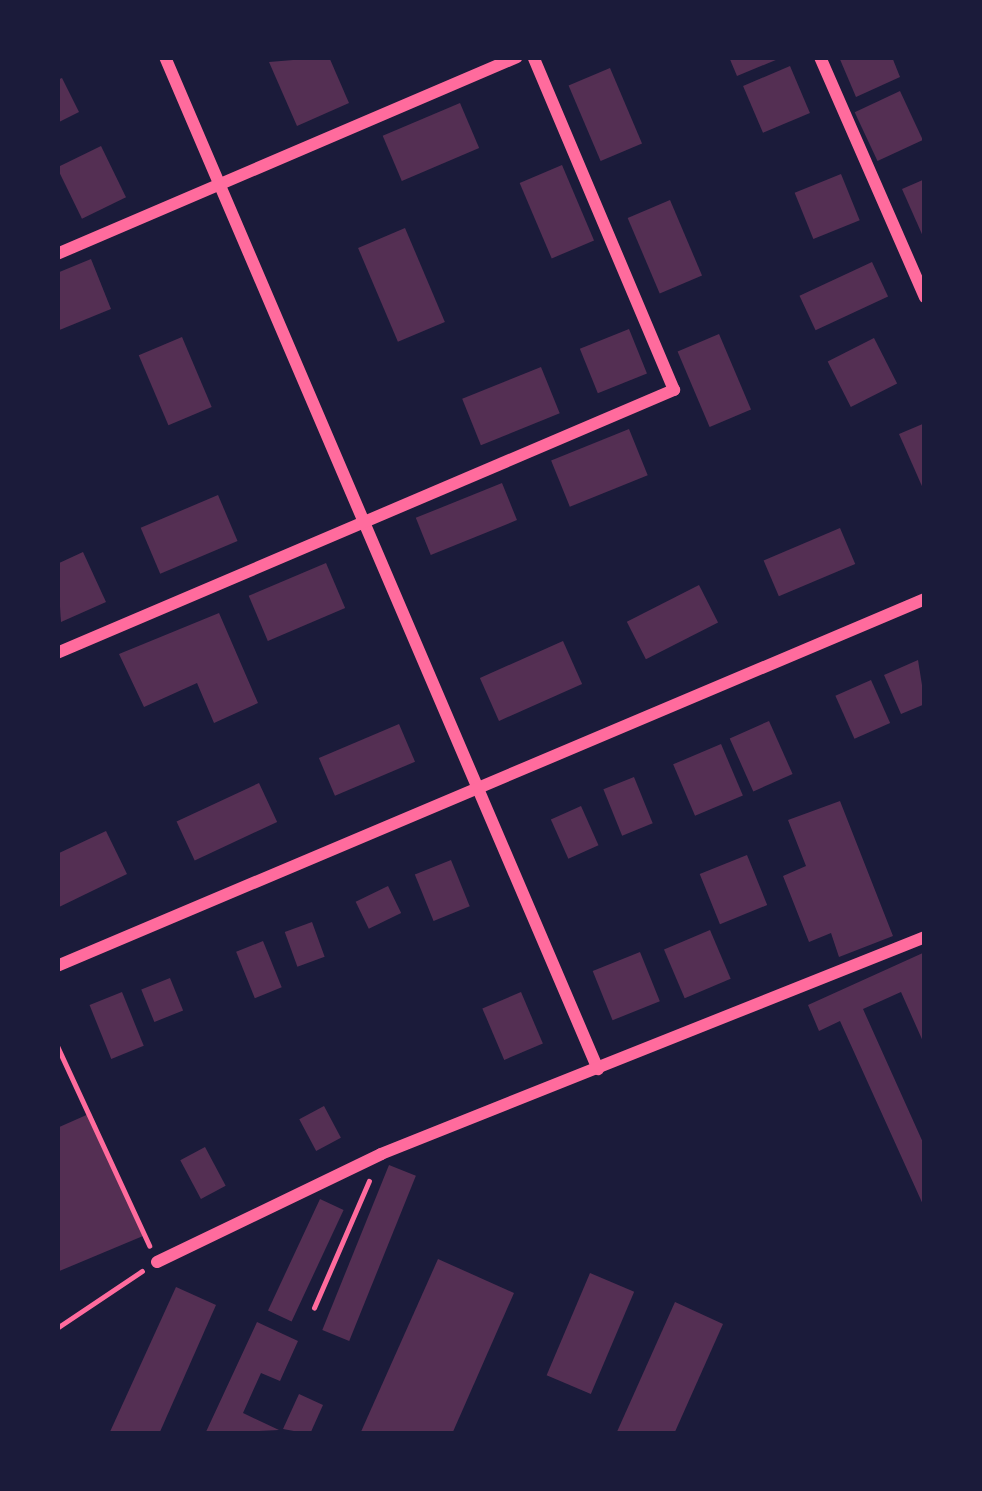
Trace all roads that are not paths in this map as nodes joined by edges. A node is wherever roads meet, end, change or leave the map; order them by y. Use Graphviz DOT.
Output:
graph roads {
  1 [pos="165,57"];
  2 [pos="517,57"];
  3 [pos="532,57"];
  4 [pos="820,57"];
  5 [pos="217,184"];
  6 [pos="57,254"];
  7 [pos="925,297"];
  8 [pos="362,523"];
  9 [pos="925,598"];
  10 [pos="57,653"];
  11 [pos="482,791"];
  12 [pos="925,937"];
  13 [pos="57,966"];
  14 [pos="598,1069"];
  15 [pos="157,1262"];
  1 -- 5 [label="street"];
  2 -- 5 [label="street"];
  3 -- 8 [label="street"];
  4 -- 7 [label="street"];
  5 -- 6 [label="street"];
  5 -- 8 [label="street"];
  8 -- 10 [label="street"];
  8 -- 11 [label="street"];
  9 -- 11 [label="street"];
  11 -- 13 [label="street"];
  11 -- 14 [label="street"];
  12 -- 14 [label="street"];
  14 -- 15 [label="street"];
}
